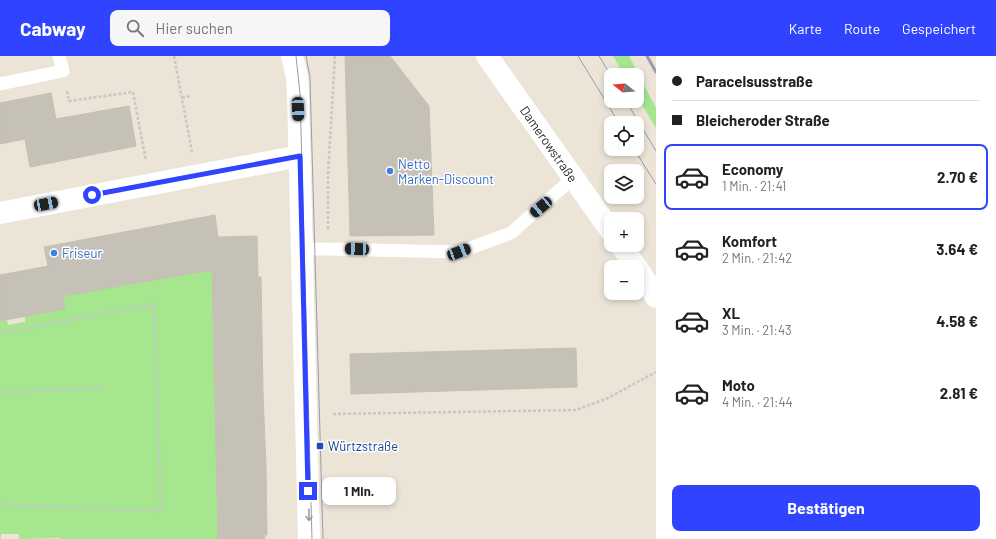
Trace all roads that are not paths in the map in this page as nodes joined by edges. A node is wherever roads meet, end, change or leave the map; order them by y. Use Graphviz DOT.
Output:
graph roads {
  1 [pos="60,56"];
  2 [pos="292,56"];
  3 [pos="487,56"];
  4 [pos="0,84"];
  5 [pos="300,156"];
  6 [pos="573,178"];
  7 [pos="0,212"];
  8 [pos="604,221"];
  9 [pos="302,249"];
  10 [pos="644,279"];
  11 [pos="656,297"];
  12 [pos="309,539"];
  1 -- 4 [label="lane"];
  2 -- 5 [label="street"];
  3 -- 6 [label="street, Damerowstraße"];
  5 -- 7 [label="street"];
  5 -- 9 [label="street"];
  6 -- 8 [label="street, Damerowstraße"];
  6 -- 9 [label="lane"];
  9 -- 12 [label="street, one-way"];
  10 -- 11 [label="street"];
}
